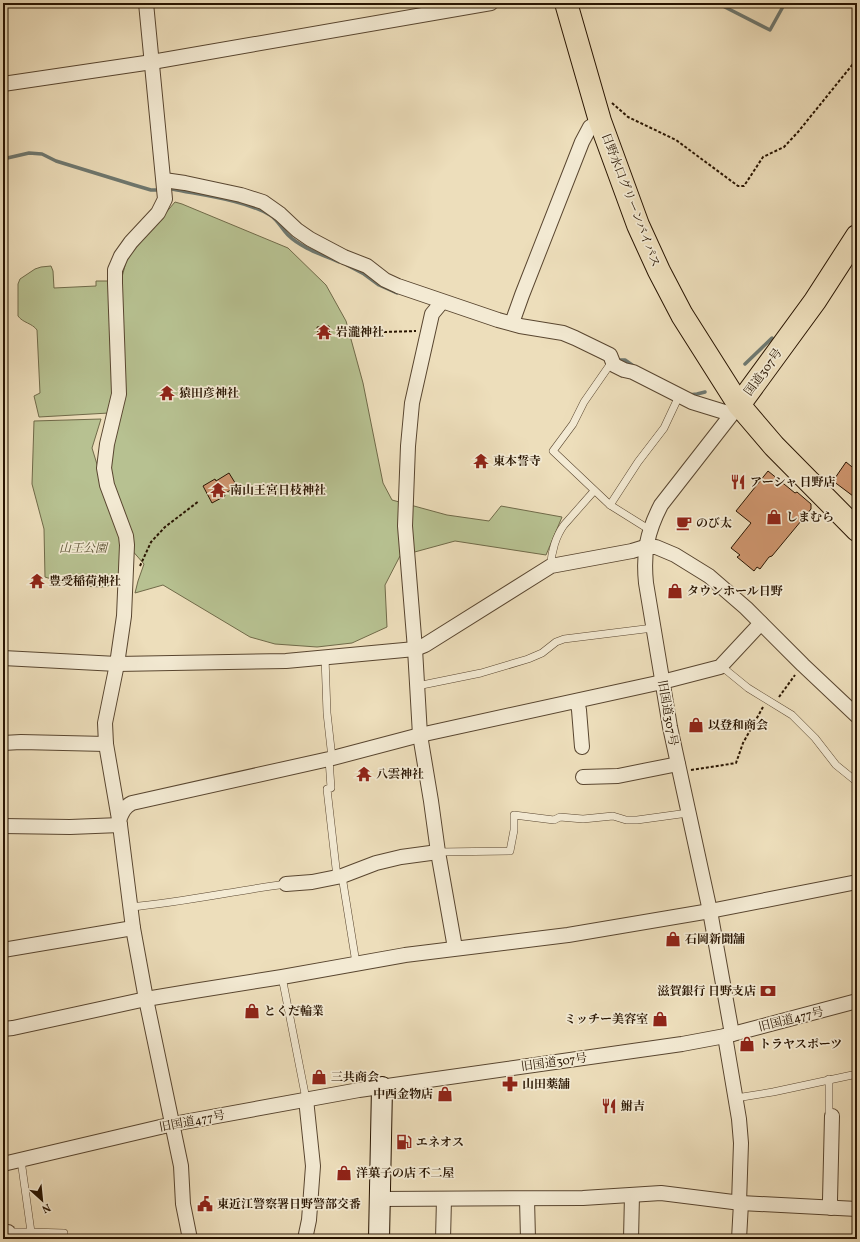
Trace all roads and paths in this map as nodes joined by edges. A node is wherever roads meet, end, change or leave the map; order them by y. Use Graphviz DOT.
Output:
graph roads {
  1 [pos="146,3"];
  2 [pos="490,3"];
  3 [pos="566,3"];
  4 [pos="857,59"];
  5 [pos="152,62"];
  6 [pos="3,84"];
  7 [pos="598,112"];
  8 [pos="164,187"];
  9 [pos="857,236"];
  10 [pos="442,302"];
  11 [pos="512,323"];
  12 [pos="427,331"];
  13 [pos="354,333"];
  14 [pos="613,362"];
  15 [pos="679,396"];
  16 [pos="735,409"];
  17 [pos="594,491"];
  18 [pos="200,501"];
  19 [pos="610,505"];
  20 [pos="650,530"];
  21 [pos="857,530"];
  22 [pos="645,547"];
  23 [pos="551,566"];
  24 [pos="137,571"];
  25 [pos="761,623"];
  26 [pos="653,628"];
  27 [pos="415,649"];
  28 [pos="325,657"];
  29 [pos="3,658"];
  30 [pos="117,664"];
  31 [pos="803,665"];
  32 [pos="722,666"];
  33 [pos="662,682"];
  34 [pos="417,686"];
  35 [pos="577,701"];
  36 [pos="771,701"];
  37 [pos="857,716"];
  38 [pos="420,735"];
  39 [pos="3,743"];
  40 [pos="106,744"];
  41 [pos="582,747"];
  42 [pos="331,758"];
  43 [pos="678,768"];
  44 [pos="582,777"];
  45 [pos="857,782"];
  46 [pos="688,813"];
  47 [pos="119,823"];
  48 [pos="3,826"];
  49 [pos="438,852"];
  50 [pos="339,877"];
  51 [pos="857,882"];
  52 [pos="286,884"];
  53 [pos="131,907"];
  54 [pos="710,911"];
  55 [pos="133,928"];
  56 [pos="455,948"];
  57 [pos="3,950"];
  58 [pos="356,963"];
  59 [pos="282,977"];
  60 [pos="146,999"];
  61 [pos="857,1001"];
  62 [pos="3,1029"];
  63 [pos="729,1035"];
  64 [pos="857,1074"];
  65 [pos="829,1080"];
  66 [pos="382,1087"];
  67 [pos="736,1098"];
  68 [pos="306,1099"];
  69 [pos="832,1116"];
  70 [pos="172,1124"];
  71 [pos="21,1160"];
  72 [pos="3,1164"];
  73 [pos="632,1195"];
  74 [pos="380,1199"];
  75 [pos="444,1199"];
  76 [pos="527,1199"];
  77 [pos="740,1203"];
  78 [pos="831,1208"];
  79 [pos="857,1209"];
  80 [pos="31,1232"];
  81 [pos="8,1236"];
  82 [pos="64,1239"];
  83 [pos="190,1239"];
  84 [pos="305,1239"];
  85 [pos="379,1239"];
  86 [pos="443,1239"];
  87 [pos="528,1239"];
  88 [pos="631,1239"];
  89 [pos="739,1239"];
  1 -- 5 [label="street"];
  2 -- 5 [label="street"];
  3 -- 7 [label="highway, 日野水口グリーンバイパス"];
  4 -- 7 [label="path"];
  5 -- 6 [label="street"];
  5 -- 8 [label="street"];
  7 -- 11 [label="street"];
  7 -- 16 [label="highway, 日野水口グリーンバイパス"];
  8 -- 10 [label="street"];
  8 -- 30 [label="street"];
  9 -- 16 [label="highway, 国道307号"];
  10 -- 11 [label="street"];
  10 -- 12 [label="street"];
  11 -- 14 [label="street"];
  12 -- 13 [label="path"];
  12 -- 27 [label="street"];
  14 -- 15 [label="street"];
  14 -- 17 [label="lane"];
  15 -- 16 [label="street"];
  15 -- 19 [label="lane"];
  16 -- 20 [label="street, 旧国道307号"];
  16 -- 21 [label="highway, 国道307号"];
  17 -- 19 [label="lane"];
  17 -- 23 [label="lane"];
  18 -- 24 [label="path"];
  19 -- 20 [label="lane"];
  20 -- 22 [label="street, 旧国道307号"];
  22 -- 23 [label="street"];
  22 -- 25 [label="street"];
  22 -- 26 [label="street, 旧国道307号"];
  23 -- 27 [label="street"];
  25 -- 31 [label="street"];
  25 -- 32 [label="street"];
  26 -- 33 [label="street, 旧国道307号"];
  26 -- 34 [label="lane"];
  27 -- 28 [label="street"];
  27 -- 34 [label="street"];
  28 -- 30 [label="street"];
  28 -- 42 [label="lane"];
  29 -- 30 [label="street"];
  30 -- 40 [label="street"];
  31 -- 36 [label="path"];
  31 -- 37 [label="street"];
  32 -- 33 [label="street"];
  32 -- 36 [label="lane"];
  33 -- 35 [label="street"];
  33 -- 43 [label="street, 旧国道307号"];
  34 -- 38 [label="street"];
  35 -- 38 [label="street"];
  35 -- 41 [label="street"];
  36 -- 43 [label="path"];
  36 -- 45 [label="lane"];
  38 -- 42 [label="street"];
  38 -- 49 [label="street"];
  39 -- 40 [label="street"];
  40 -- 47 [label="street"];
  42 -- 47 [label="street"];
  42 -- 50 [label="lane"];
  43 -- 44 [label="street"];
  43 -- 46 [label="street, 旧国道307号"];
  46 -- 49 [label="lane"];
  46 -- 54 [label="street, 旧国道307号"];
  47 -- 48 [label="street"];
  47 -- 53 [label="street"];
  49 -- 50 [label="street"];
  49 -- 56 [label="street"];
  50 -- 52 [label="street"];
  50 -- 58 [label="lane"];
  51 -- 54 [label="street"];
  52 -- 53 [label="lane"];
  53 -- 55 [label="street"];
  54 -- 56 [label="street"];
  54 -- 63 [label="street, 旧国道307号"];
  55 -- 57 [label="street"];
  55 -- 60 [label="street"];
  56 -- 58 [label="street"];
  58 -- 59 [label="street"];
  59 -- 60 [label="street"];
  59 -- 68 [label="lane"];
  60 -- 62 [label="street"];
  60 -- 70 [label="street"];
  61 -- 63 [label="street, 旧国道477号"];
  63 -- 66 [label="street, 旧国道307号"];
  63 -- 67 [label="street"];
  64 -- 65 [label="lane"];
  65 -- 67 [label="lane"];
  65 -- 69 [label="lane"];
  66 -- 68 [label="street, 旧国道477号"];
  66 -- 74 [label="street"];
  67 -- 77 [label="street"];
  68 -- 70 [label="street, 旧国道477号"];
  68 -- 84 [label="street"];
  69 -- 78 [label="street"];
  70 -- 71 [label="street, 旧国道477号"];
  70 -- 83 [label="street"];
  71 -- 72 [label="street, 旧国道477号"];
  71 -- 80 [label="lane"];
  73 -- 76 [label="street"];
  73 -- 77 [label="street"];
  73 -- 88 [label="street"];
  74 -- 75 [label="street"];
  74 -- 85 [label="street"];
  75 -- 76 [label="street"];
  75 -- 86 [label="street"];
  76 -- 87 [label="street"];
  77 -- 78 [label="street"];
  77 -- 89 [label="street"];
  78 -- 79 [label="street"];
  80 -- 81 [label="lane"];
  80 -- 82 [label="lane"];
}
